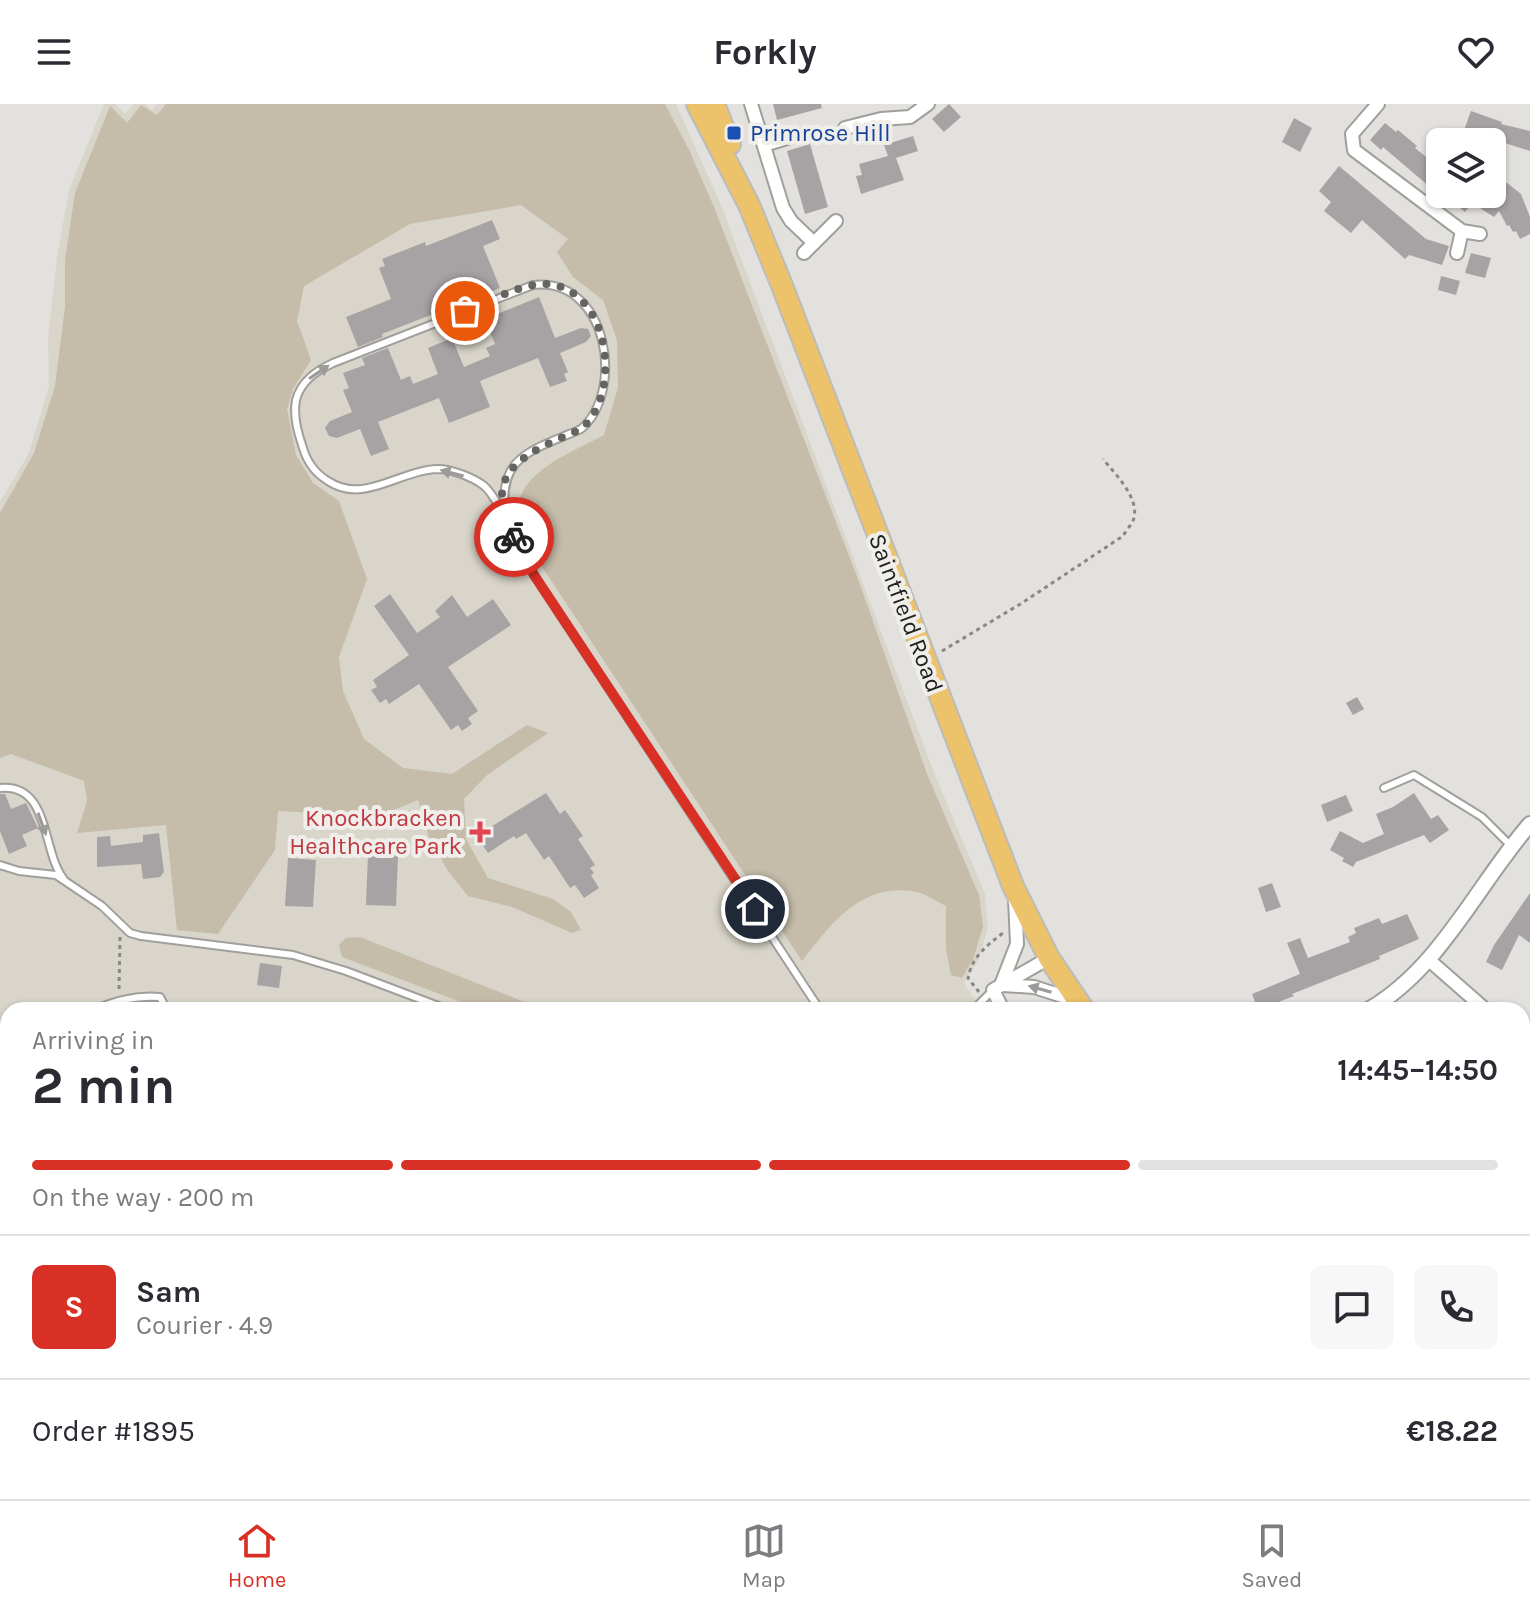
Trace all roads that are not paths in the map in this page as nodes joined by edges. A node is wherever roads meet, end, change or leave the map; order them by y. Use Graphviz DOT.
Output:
graph roads {
  1 [pos="697,104"];
  2 [pos="714,104"];
  3 [pos="751,104"];
  4 [pos="928,104"];
  5 [pos="1378,104"];
  6 [pos="845,128"];
  7 [pos="800,134"];
  8 [pos="764,145"];
  9 [pos="749,205"];
  10 [pos="836,221"];
  11 [pos="1462,231"];
  12 [pos="1480,234"];
  13 [pos="814,243"];
  14 [pos="804,253"];
  15 [pos="1457,253"];
  16 [pos="506,522"];
  17 [pos="0,788"];
  18 [pos="1384,788"];
  19 [pos="1530,824"];
  20 [pos="1511,846"];
  21 [pos="0,865"];
  22 [pos="65,881"];
  23 [pos="1013,886"];
  24 [pos="1049,958"];
  25 [pos="1429,960"];
  26 [pos="993,991"];
  27 [pos="114,1002"];
  28 [pos="163,1002"];
  29 [pos="427,1002"];
  30 [pos="815,1002"];
  31 [pos="981,1002"];
  32 [pos="999,1002"];
  33 [pos="1071,1002"];
  34 [pos="1078,1002"];
  35 [pos="1382,1002"];
  36 [pos="1477,1002"];
  1 -- 9 [label="highway, Saintfield Road"];
  2 -- 9 [label="highway, Saintfield Road"];
  3 -- 8 [label="street"];
  4 -- 6 [label="street"];
  5 -- 11 [label="street"];
  7 -- 8 [label="street"];
  8 -- 13 [label="street"];
  9 -- 23 [label="highway, Saintfield Road"];
  10 -- 13 [label="street"];
  11 -- 12 [label="street"];
  11 -- 15 [label="street"];
  13 -- 14 [label="street"];
  16 -- 16 [label="lane, one-way"];
  16 -- 30 [label="lane"];
  17 -- 22 [label="lane, one-way"];
  18 -- 20 [label="lane"];
  19 -- 20 [label="street"];
  20 -- 25 [label="street"];
  21 -- 22 [label="lane"];
  22 -- 29 [label="lane"];
  23 -- 24 [label="highway, Saintfield Road"];
  23 -- 26 [label="street"];
  24 -- 26 [label="street"];
  24 -- 34 [label="highway, Saintfield Road"];
  25 -- 35 [label="street"];
  25 -- 36 [label="street"];
  26 -- 31 [label="lane"];
  26 -- 32 [label="street"];
  33 -- 26 [label="street, one-way"];
  27 -- 28 [label="lane"];
}
